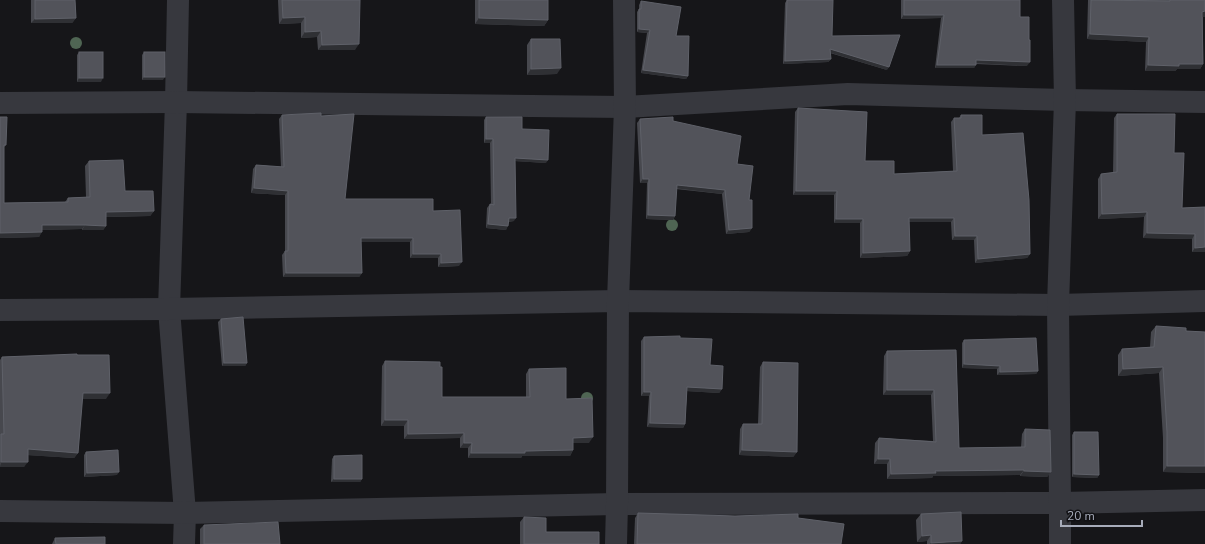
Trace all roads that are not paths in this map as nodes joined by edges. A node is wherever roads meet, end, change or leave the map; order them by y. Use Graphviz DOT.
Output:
graph roads {
  1 [pos="178,0"];
  2 [pos="624,0"];
  3 [pos="1063,0"];
  4 [pos="1065,100"];
  5 [pos="176,102"];
  6 [pos="1205,102"];
  7 [pos="0,103"];
  8 [pos="625,107"];
  9 [pos="618,301"];
  10 [pos="1205,301"];
  11 [pos="1058,305"];
  12 [pos="169,308"];
  13 [pos="0,310"];
  14 [pos="1205,500"];
  15 [pos="1060,503"];
  16 [pos="617,504"];
  17 [pos="0,511"];
  18 [pos="186,513"];
  19 [pos="184,544"];
  20 [pos="616,544"];
  21 [pos="1060,544"];
  1 -- 5 [label="street"];
  2 -- 8 [label="street"];
  3 -- 4 [label="street"];
  4 -- 6 [label="street"];
  4 -- 8 [label="street"];
  4 -- 11 [label="street"];
  5 -- 7 [label="street"];
  5 -- 8 [label="street"];
  5 -- 12 [label="street"];
  8 -- 9 [label="street"];
  9 -- 11 [label="street"];
  9 -- 12 [label="street"];
  9 -- 16 [label="street"];
  10 -- 11 [label="street"];
  11 -- 15 [label="street"];
  12 -- 13 [label="street"];
  12 -- 18 [label="street"];
  14 -- 15 [label="street"];
  15 -- 16 [label="street"];
  15 -- 21 [label="street"];
  16 -- 18 [label="street"];
  16 -- 20 [label="street"];
  17 -- 18 [label="street"];
  18 -- 19 [label="street"];
}
